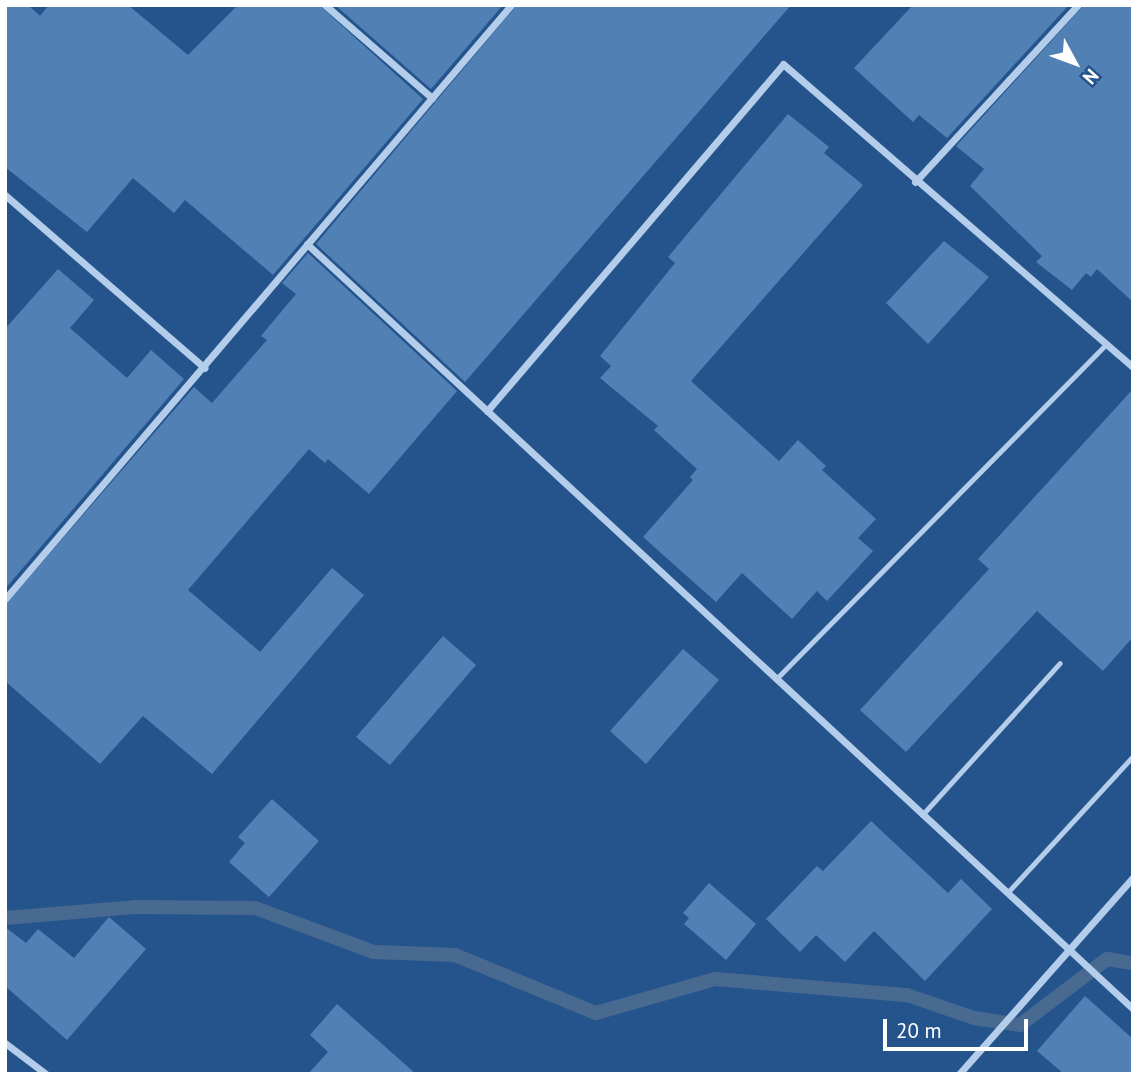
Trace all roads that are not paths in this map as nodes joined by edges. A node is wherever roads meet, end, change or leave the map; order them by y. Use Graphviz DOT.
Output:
graph roads {
  1 [pos="325,5"];
  2 [pos="511,5"];
  3 [pos="1079,5"];
  4 [pos="432,98"];
  5 [pos="915,182"];
  6 [pos="5,195"];
  7 [pos="307,244"];
  8 [pos="1106,344"];
  9 [pos="1133,367"];
  10 [pos="205,368"];
  11 [pos="487,411"];
  12 [pos="5,599"];
  13 [pos="1060,663"];
  14 [pos="776,678"];
  15 [pos="1133,756"];
  16 [pos="922,815"];
  17 [pos="1133,877"];
  18 [pos="1007,893"];
  19 [pos="1067,950"];
  20 [pos="1133,1009"];
  21 [pos="5,1043"];
  22 [pos="46,1074"];
  23 [pos="959,1074"];
  1 -- 4 [label="street"];
  2 -- 4 [label="street"];
  3 -- 5 [label="street"];
  4 -- 7 [label="street"];
  5 -- 8 [label="street"];
  5 -- 11 [label="street"];
  6 -- 10 [label="street"];
  7 -- 10 [label="street"];
  7 -- 11 [label="street"];
  8 -- 9 [label="street"];
  8 -- 14 [label="lane"];
  10 -- 12 [label="street"];
  11 -- 14 [label="street"];
  13 -- 16 [label="lane"];
  14 -- 16 [label="street"];
  15 -- 18 [label="lane"];
  16 -- 18 [label="street"];
  17 -- 19 [label="street"];
  18 -- 19 [label="street"];
  19 -- 20 [label="street"];
  19 -- 23 [label="street"];
  21 -- 22 [label="street"];
}
